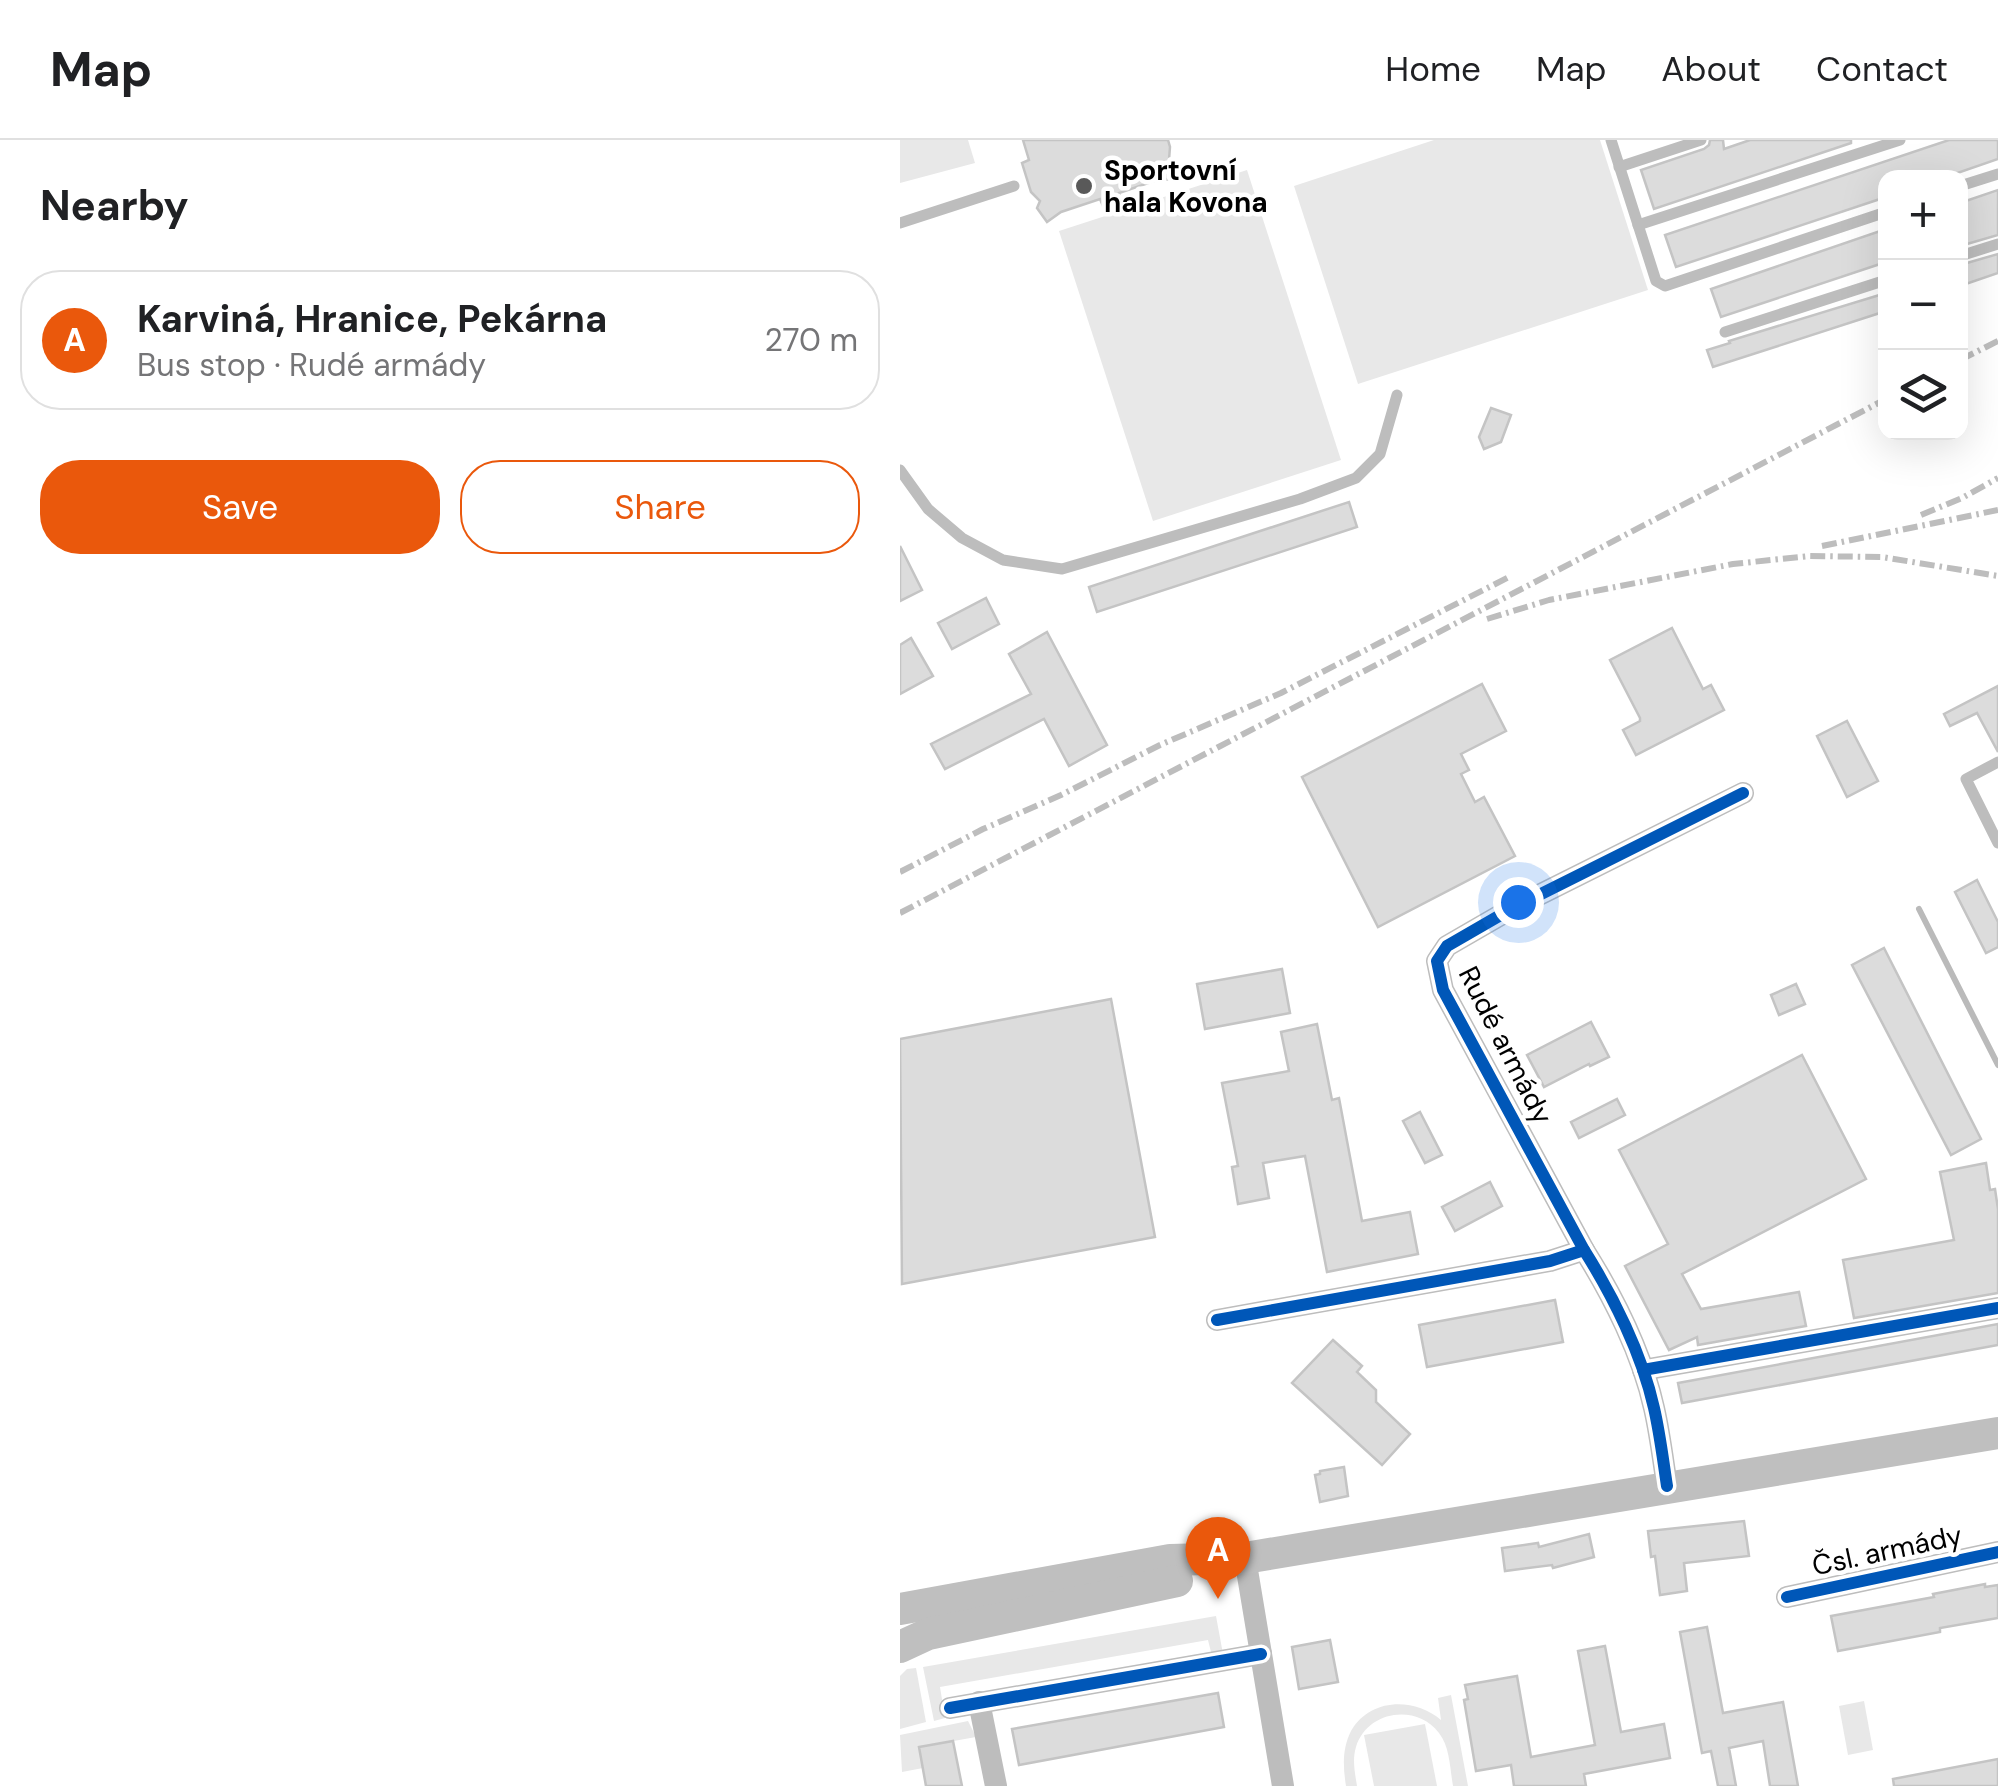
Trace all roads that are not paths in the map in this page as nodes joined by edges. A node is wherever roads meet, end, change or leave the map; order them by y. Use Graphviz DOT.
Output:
graph roads {
  1 [pos="1610,140"];
  2 [pos="1701,140"];
  3 [pos="1900,140"];
  4 [pos="1619,167"];
  5 [pos="1998,174"];
  6 [pos="1968,183"];
  7 [pos="1014,186"];
  8 [pos="1878,215"];
  9 [pos="900,223"];
  10 [pos="1638,225"];
  11 [pos="1998,244"];
  12 [pos="1968,253"];
  13 [pos="1878,283"];
  14 [pos="1725,332"];
  15 [pos="1397,395"];
  16 [pos="900,470"];
  17 [pos="1998,762"];
  18 [pos="1743,793"];
  19 [pos="1998,843"];
  20 [pos="1584,1250"];
  21 [pos="1998,1308"];
  22 [pos="1216,1320"];
  23 [pos="1643,1370"];
  24 [pos="1998,1433"];
  25 [pos="1667,1486"];
  26 [pos="1998,1552"];
  27 [pos="1245,1558"];
  28 [pos="1787,1597"];
  29 [pos="900,1609"];
  30 [pos="900,1647"];
  31 [pos="1260,1654"];
  32 [pos="979,1702"];
  33 [pos="950,1708"];
  34 [pos="996,1786"];
  35 [pos="1283,1786"];
  1 -- 4 [label="lane"];
  2 -- 4 [label="lane"];
  3 -- 10 [label="lane"];
  4 -- 10 [label="lane"];
  5 -- 6 [label="lane"];
  7 -- 9 [label="lane"];
  8 -- 10 [label="lane"];
  11 -- 12 [label="lane"];
  13 -- 14 [label="lane"];
  15 -- 16 [label="lane"];
  17 -- 19 [label="lane"];
  18 -- 20 [label="street, Rudé armády"];
  20 -- 22 [label="street"];
  20 -- 23 [label="street, Rudé armády"];
  21 -- 23 [label="street"];
  23 -- 25 [label="street, Rudé armády"];
  24 -- 25 [label="main road"];
  25 -- 27 [label="main road"];
  26 -- 28 [label="street, Čsl. armády"];
  27 -- 29 [label="main road"];
  27 -- 30 [label="main road"];
  27 -- 31 [label="street"];
  31 -- 32 [label="street"];
  31 -- 35 [label="street"];
  32 -- 33 [label="street"];
  32 -- 34 [label="street"];
}
